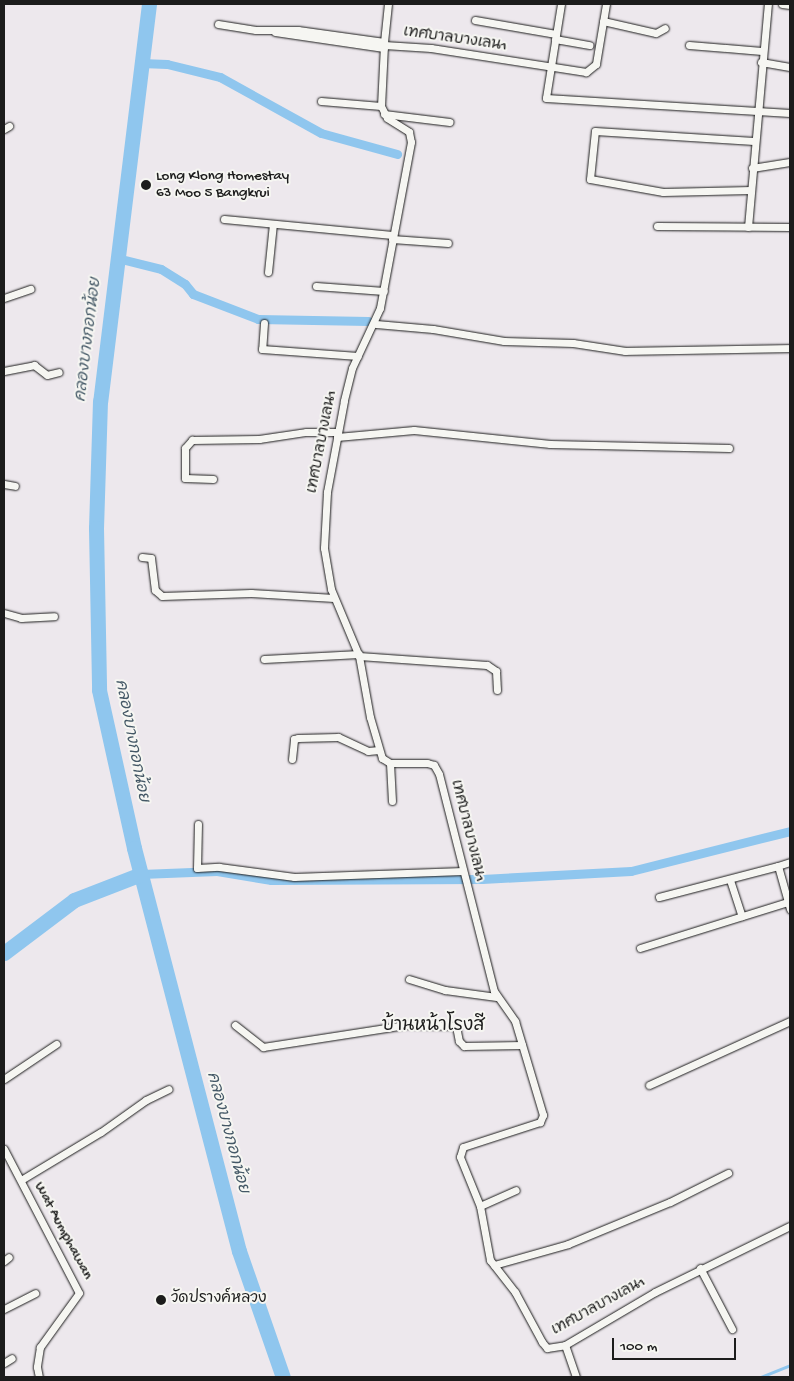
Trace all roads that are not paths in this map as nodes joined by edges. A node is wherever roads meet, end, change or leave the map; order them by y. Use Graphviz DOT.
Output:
graph roads {
  1 [pos="388,4"];
  2 [pos="561,4"];
  3 [pos="606,4"];
  4 [pos="768,4"];
  5 [pos="782,4"];
  6 [pos="790,6"];
  7 [pos="475,20"];
  8 [pos="603,22"];
  9 [pos="218,24"];
  10 [pos="665,28"];
  11 [pos="556,36"];
  12 [pos="384,45"];
  13 [pos="589,45"];
  14 [pos="688,45"];
  15 [pos="762,51"];
  16 [pos="761,62"];
  17 [pos="790,67"];
  18 [pos="550,68"];
  19 [pos="321,101"];
  20 [pos="757,109"];
  21 [pos="382,110"];
  22 [pos="790,113"];
  23 [pos="450,122"];
  24 [pos="754,141"];
  25 [pos="790,162"];
  26 [pos="752,168"];
  27 [pos="751,190"];
  28 [pos="224,219"];
  29 [pos="273,224"];
  30 [pos="657,226"];
  31 [pos="748,227"];
  32 [pos="790,228"];
  33 [pos="392,237"];
  34 [pos="448,242"];
  35 [pos="268,272"];
  36 [pos="316,286"];
  37 [pos="30,289"];
  38 [pos="384,291"];
  39 [pos="4,298"];
  40 [pos="376,322"];
  41 [pos="264,324"];
  42 [pos="790,348"];
  43 [pos="358,356"];
  44 [pos="4,371"];
  45 [pos="59,372"];
  46 [pos="337,435"];
  47 [pos="729,448"];
  48 [pos="213,479"];
  49 [pos="4,484"];
  50 [pos="15,486"];
  51 [pos="142,557"];
  52 [pos="334,598"];
  53 [pos="4,613"];
  54 [pos="54,616"];
  55 [pos="359,655"];
  56 [pos="264,659"];
  57 [pos="497,690"];
  58 [pos="379,750"];
  59 [pos="292,759"];
  60 [pos="390,763"];
  61 [pos="392,801"];
  62 [pos="198,824"];
  63 [pos="790,862"];
  64 [pos="778,866"];
  65 [pos="463,872"];
  66 [pos="730,880"];
  67 [pos="660,897"];
  68 [pos="789,905"];
  69 [pos="742,916"];
  70 [pos="640,948"];
  71 [pos="409,979"];
  72 [pos="497,997"];
  73 [pos="790,1021"];
  74 [pos="236,1025"];
  75 [pos="56,1044"];
  76 [pos="522,1045"];
  77 [pos="4,1079"];
  78 [pos="648,1085"];
  79 [pos="169,1089"];
  80 [pos="4,1148"];
  81 [pos="728,1173"];
  82 [pos="21,1180"];
  83 [pos="516,1190"];
  84 [pos="480,1206"];
  85 [pos="790,1226"];
  86 [pos="495,1266"];
  87 [pos="700,1268"];
  88 [pos="34,1293"];
  89 [pos="4,1309"];
  90 [pos="732,1329"];
  91 [pos="565,1345"];
  92 [pos="12,1358"];
  93 [pos="4,1363"];
  94 [pos="39,1377"];
  95 [pos="576,1377"];
  1 -- 12 [label="street"];
  2 -- 11 [label="street"];
  3 -- 8 [label="street, เทศบาลบางเลน1"];
  4 -- 15 [label="street"];
  5 -- 6 [label="street"];
  7 -- 11 [label="street"];
  8 -- 10 [label="street"];
  8 -- 18 [label="street, เทศบาลบางเลน1"];
  9 -- 12 [label="street"];
  11 -- 13 [label="street"];
  11 -- 18 [label="street"];
  12 -- 18 [label="street, เทศบาลบางเลน1"];
  12 -- 21 [label="street, เทศบาลบางเลน1"];
  14 -- 15 [label="street"];
  15 -- 16 [label="street"];
  16 -- 17 [label="street"];
  16 -- 20 [label="street"];
  18 -- 20 [label="street"];
  19 -- 21 [label="street"];
  20 -- 22 [label="street"];
  20 -- 24 [label="street"];
  21 -- 23 [label="street"];
  21 -- 33 [label="street, เทศบาลบางเลน1"];
  24 -- 26 [label="street"];
  24 -- 27 [label="street"];
  25 -- 26 [label="street"];
  26 -- 27 [label="street"];
  27 -- 31 [label="street"];
  28 -- 29 [label="street"];
  29 -- 33 [label="street"];
  29 -- 35 [label="street"];
  30 -- 31 [label="street"];
  31 -- 32 [label="street"];
  33 -- 34 [label="street"];
  33 -- 38 [label="street, เทศบาลบางเลน1"];
  36 -- 38 [label="street"];
  37 -- 39 [label="street"];
  38 -- 40 [label="street, เทศบาลบางเลน1"];
  40 -- 42 [label="street"];
  40 -- 43 [label="street, เทศบาลบางเลน1"];
  41 -- 43 [label="street"];
  43 -- 46 [label="street, เทศบาลบางเลน1"];
  44 -- 45 [label="street"];
  46 -- 47 [label="street"];
  46 -- 48 [label="street"];
  46 -- 52 [label="street, เทศบาลบางเลน1"];
  49 -- 50 [label="street"];
  51 -- 52 [label="street"];
  52 -- 55 [label="street, เทศบาลบางเลน1"];
  53 -- 54 [label="street"];
  55 -- 56 [label="street"];
  55 -- 57 [label="street"];
  55 -- 58 [label="street, เทศบาลบางเลน1"];
  58 -- 59 [label="street"];
  58 -- 60 [label="street, เทศบาลบางเลน1"];
  60 -- 61 [label="street"];
  60 -- 65 [label="street, เทศบาลบางเลน1"];
  62 -- 65 [label="street"];
  63 -- 64 [label="street"];
  64 -- 66 [label="street"];
  64 -- 68 [label="street"];
  65 -- 72 [label="street, เทศบาลบางเลน1"];
  66 -- 67 [label="street"];
  66 -- 69 [label="street"];
  68 -- 69 [label="street"];
  69 -- 70 [label="street"];
  71 -- 72 [label="street"];
  72 -- 76 [label="street, เทศบาลบางเลน1"];
  73 -- 78 [label="street"];
  74 -- 76 [label="street"];
  75 -- 77 [label="street"];
  76 -- 84 [label="street, เทศบาลบางเลน1"];
  79 -- 82 [label="street"];
  80 -- 82 [label="street, Wat Aumphawan"];
  81 -- 86 [label="street"];
  82 -- 94 [label="street, Wat Aumphawan"];
  83 -- 84 [label="street"];
  84 -- 86 [label="street, เทศบาลบางเลน1"];
  85 -- 87 [label="street, เทศบาลบางเลน1"];
  86 -- 91 [label="street, เทศบาลบางเลน1"];
  87 -- 90 [label="street"];
  87 -- 91 [label="street, เทศบาลบางเลน1"];
  88 -- 89 [label="street"];
  91 -- 95 [label="street"];
  92 -- 93 [label="street"];
}
